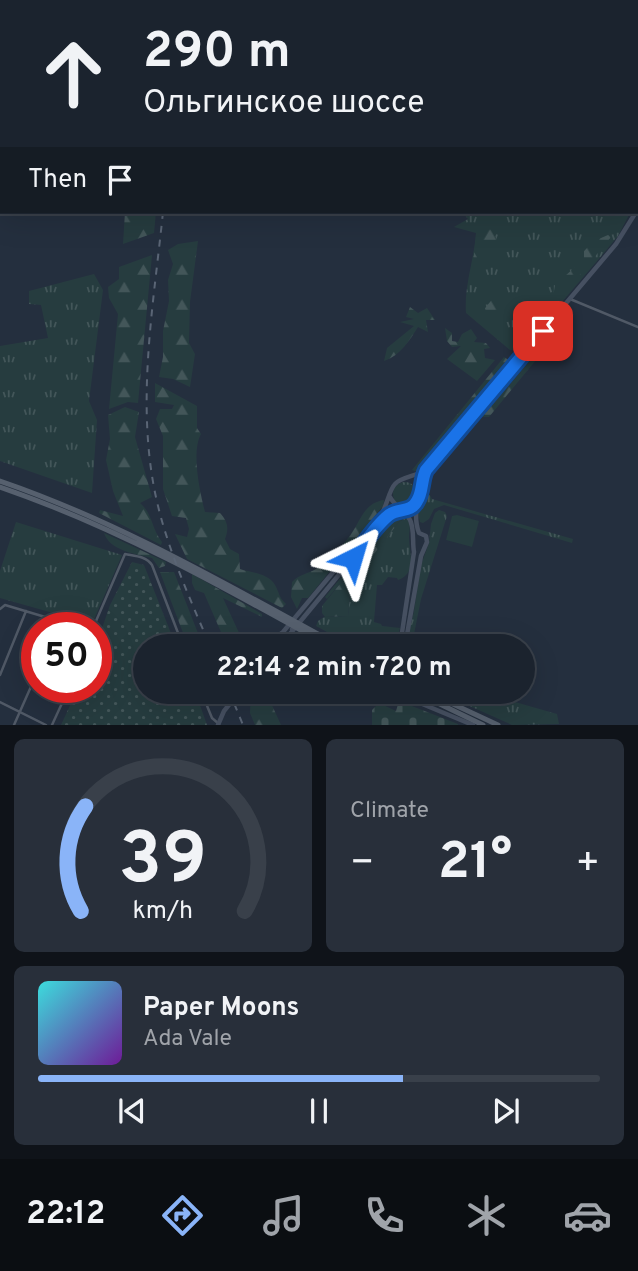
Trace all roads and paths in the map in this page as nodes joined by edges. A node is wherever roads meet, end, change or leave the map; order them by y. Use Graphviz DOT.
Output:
graph roads {
  1 [pos="634,214"];
  2 [pos="570,299"];
  3 [pos="638,327"];
  4 [pos="426,470"];
  5 [pos="405,479"];
  6 [pos="0,481"];
  7 [pos="0,487"];
  8 [pos="390,497"];
  9 [pos="419,497"];
  10 [pos="402,510"];
  11 [pos="419,533"];
  12 [pos="412,541"];
  13 [pos="425,547"];
  14 [pos="0,609"];
  15 [pos="26,611"];
  16 [pos="29,612"];
  17 [pos="100,612"];
  18 [pos="283,617"];
  19 [pos="292,629"];
  20 [pos="305,630"];
  21 [pos="178,634"];
  22 [pos="279,634"];
  23 [pos="288,634"];
  24 [pos="293,634"];
  25 [pos="311,634"];
  26 [pos="314,634"];
  27 [pos="403,634"];
  28 [pos="405,634"];
  29 [pos="0,675"];
  30 [pos="0,702"];
  31 [pos="23,703"];
  32 [pos="62,703"];
  33 [pos="206,704"];
  34 [pos="230,704"];
  35 [pos="420,704"];
  36 [pos="440,704"];
  37 [pos="455,704"];
  38 [pos="20,710"];
  39 [pos="14,725"];
  40 [pos="46,725"];
  41 [pos="52,725"];
  42 [pos="219,725"];
  43 [pos="473,725"];
  44 [pos="484,725"];
  45 [pos="498,725"];
  1 -- 2 [label="main road"];
  2 -- 3 [label="street"];
  2 -- 4 [label="main road"];
  4 -- 5 [label="main road"];
  4 -- 9 [label="main road"];
  5 -- 8 [label="main road"];
  5 -- 9 [label="main road"];
  6 -- 18 [label="main road"];
  7 -- 18 [label="main road"];
  8 -- 10 [label="main road"];
  8 -- 22 [label="main road"];
  9 -- 10 [label="main road"];
  9 -- 11 [label="main road"];
  10 -- 12 [label="main road"];
  10 -- 19 [label="main road"];
  11 -- 12 [label="main road"];
  11 -- 13 [label="main road"];
  12 -- 13 [label="main road"];
  12 -- 27 [label="main road"];
  13 -- 28 [label="main road"];
  14 -- 15 [label="street"];
  15 -- 16 [label="street"];
  15 -- 29 [label="street"];
  17 -- 21 [label="street"];
  18 -- 20 [label="main road"];
  19 -- 23 [label="main road"];
  19 -- 24 [label="main road"];
  20 -- 25 [label="main road"];
  20 -- 26 [label="main road"];
  30 -- 38 [label="street"];
  31 -- 38 [label="street"];
  32 -- 41 [label="street"];
  33 -- 42 [label="street"];
  34 -- 42 [label="main road"];
  35 -- 43 [label="main road"];
  36 -- 44 [label="main road"];
  37 -- 45 [label="main road"];
  38 -- 39 [label="street"];
  38 -- 40 [label="street"];
}
